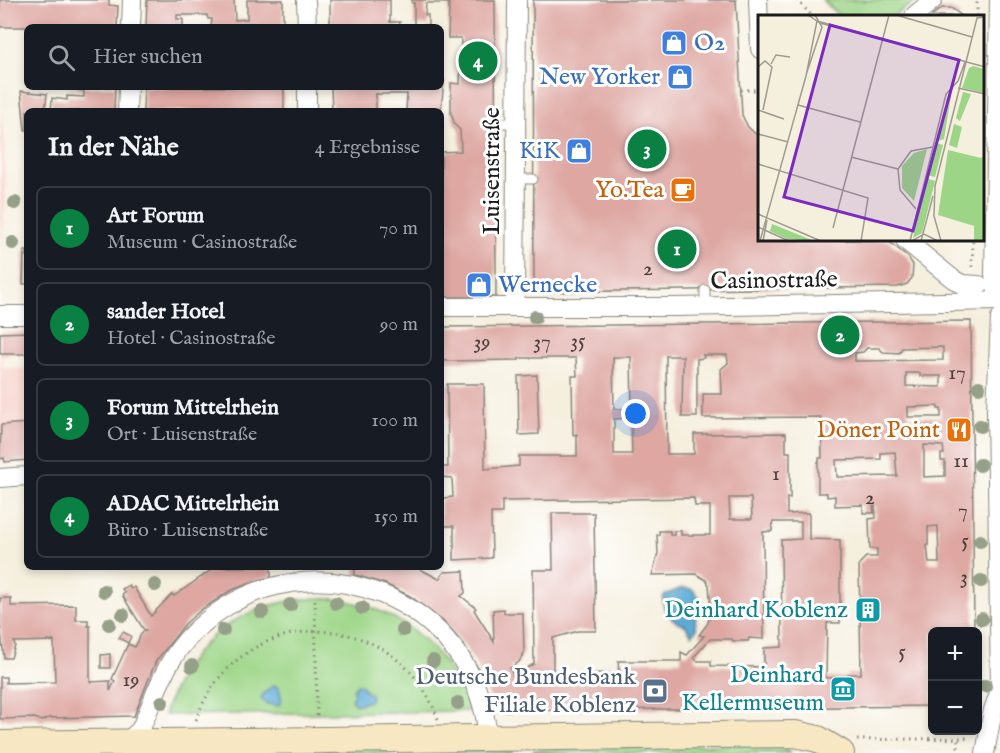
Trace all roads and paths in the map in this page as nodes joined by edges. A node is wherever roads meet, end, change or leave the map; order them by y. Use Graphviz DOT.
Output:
graph roads {
  1 [pos="132,0"];
  2 [pos="306,0"];
  3 [pos="517,0"];
  4 [pos="758,0"];
  5 [pos="797,0"];
  6 [pos="933,0"];
  7 [pos="999,0"];
  8 [pos="759,15"];
  9 [pos="811,15"];
  10 [pos="915,15"];
  11 [pos="131,24"];
  12 [pos="307,24"];
  13 [pos="128,90"];
  14 [pos="307,90"];
  15 [pos="741,90"];
  16 [pos="758,90"];
  17 [pos="127,108"];
  18 [pos="307,108"];
  19 [pos="495,123"];
  20 [pos="516,123"];
  21 [pos="907,242"];
  22 [pos="973,242"];
  23 [pos="976,284"];
  24 [pos="1000,299"];
  25 [pos="516,306"];
  26 [pos="444,307"];
  27 [pos="0,315"];
  28 [pos="24,315"];
  29 [pos="1000,318"];
  30 [pos="24,476"];
  31 [pos="0,478"];
  32 [pos="315,574"];
  33 [pos="315,631"];
  34 [pos="1000,691"];
  35 [pos="317,721"];
  36 [pos="196,722"];
  37 [pos="438,729"];
  38 [pos="768,734"];
  39 [pos="488,738"];
  40 [pos="958,739"];
  41 [pos="120,743"];
  42 [pos="0,744"];
  43 [pos="529,745"];
  44 [pos="846,745"];
  45 [pos="981,745"];
  46 [pos="411,748"];
  47 [pos="799,753"];
  48 [pos="958,753"];
  1 -- 11 [label="street"];
  2 -- 12 [label="street"];
  3 -- 20 [label="street, Luisenstraße"];
  4 -- 8 [label="street"];
  5 -- 9 [label="path"];
  6 -- 10 [label="street"];
  7 -- 24 [label="street"];
  13 -- 17 [label="street"];
  14 -- 18 [label="street"];
  15 -- 16 [label="path"];
  19 -- 20 [label="lane"];
  20 -- 25 [label="street, Luisenstraße"];
  21 -- 23 [label="street"];
  22 -- 23 [label="path"];
  24 -- 25 [label="street, Casinostraße"];
  25 -- 26 [label="street, Casinostraße"];
  27 -- 28 [label="street"];
  29 -- 34 [label="street"];
  30 -- 31 [label="street"];
  32 -- 33 [label="path"];
  32 -- 39 [label="street"];
  32 -- 41 [label="street"];
  33 -- 35 [label="path"];
  33 -- 36 [label="path"];
  33 -- 37 [label="path"];
  34 -- 45 [label="street"];
  37 -- 39 [label="street"];
  37 -- 41 [label="street"];
  37 -- 46 [label="lane"];
  38 -- 43 [label="street"];
  38 -- 44 [label="street"];
  38 -- 47 [label="street"];
  39 -- 43 [label="street"];
  40 -- 44 [label="path"];
  40 -- 45 [label="path"];
  40 -- 48 [label="path"];
  41 -- 42 [label="street"];
}
